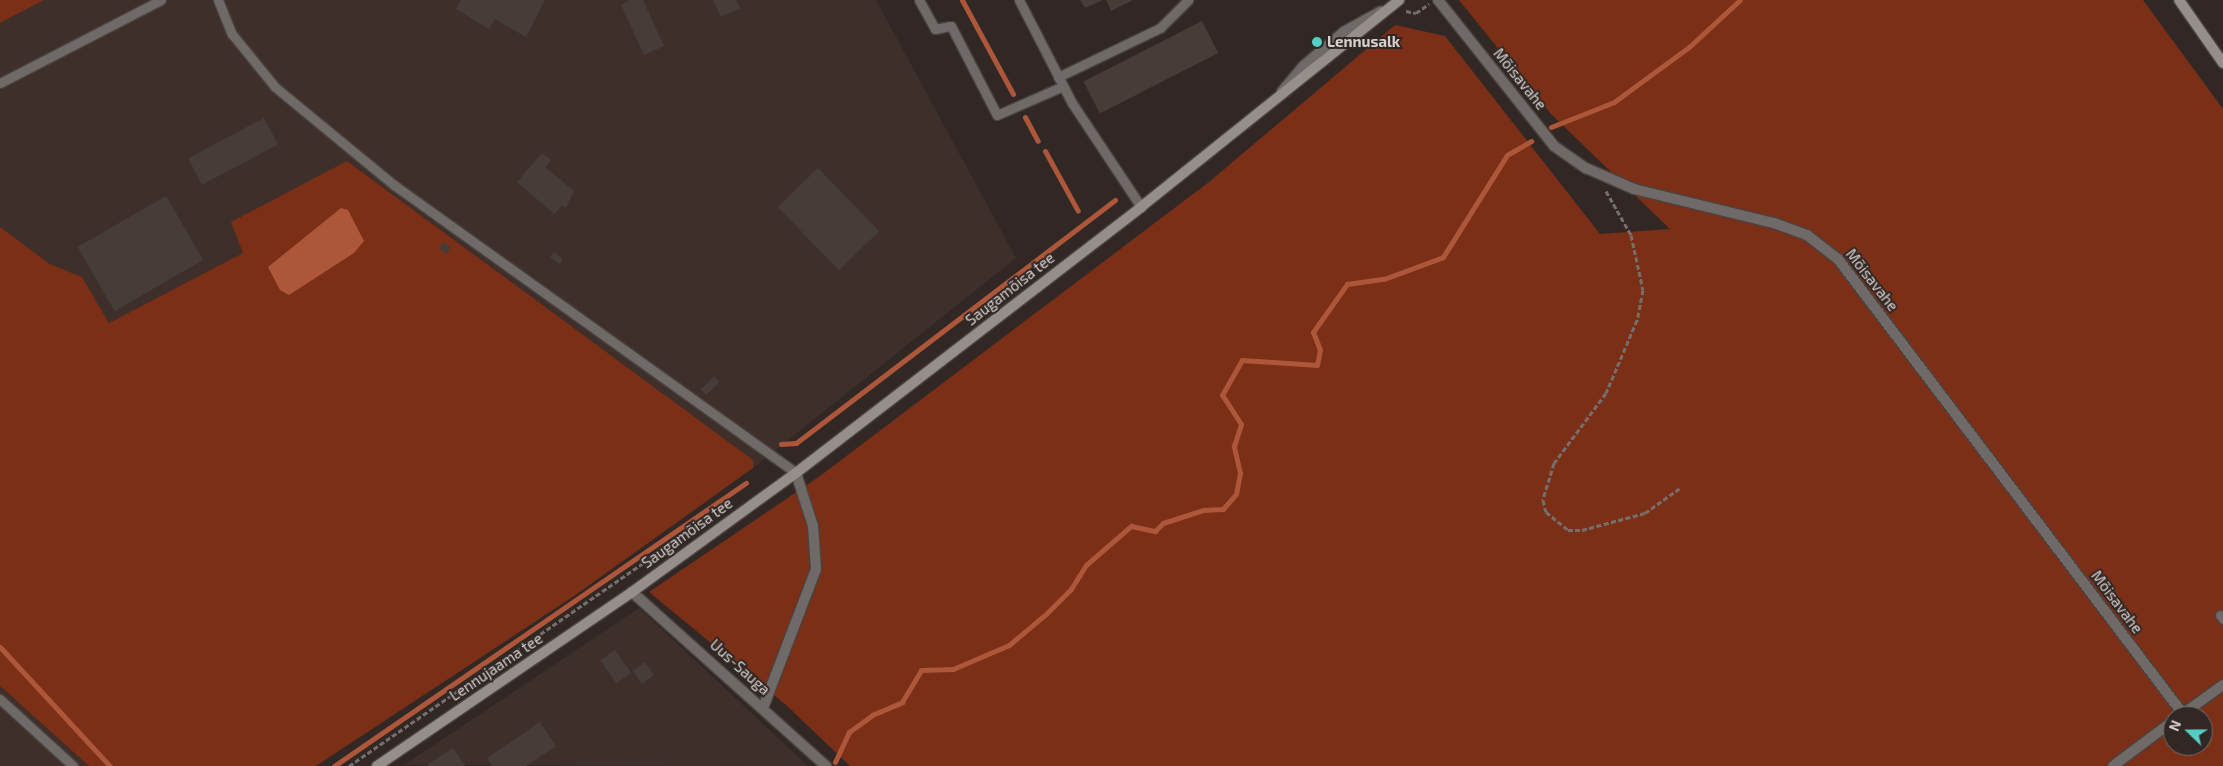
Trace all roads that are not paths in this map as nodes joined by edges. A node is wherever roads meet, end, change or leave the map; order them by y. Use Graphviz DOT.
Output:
graph roads {
  1 [pos="161,0"];
  2 [pos="218,0"];
  3 [pos="919,0"];
  4 [pos="1188,0"];
  5 [pos="1436,0"];
  6 [pos="2179,0"];
  7 [pos="1022,1"];
  8 [pos="1398,1"];
  9 [pos="2223,63"];
  10 [pos="1058,77"];
  11 [pos="0,83"];
  12 [pos="1063,86"];
  13 [pos="1141,207"];
  14 [pos="796,473"];
  15 [pos="632,592"];
  16 [pos="2223,685"];
  17 [pos="0,699"];
  18 [pos="2174,706"];
  19 [pos="2194,706"];
  20 [pos="763,708"];
  21 [pos="2163,728"];
  22 [pos="74,766"];
  23 [pos="378,766"];
  24 [pos="826,766"];
  25 [pos="2113,766"];
  1 -- 11 [label="lane"];
  2 -- 14 [label="lane"];
  3 -- 12 [label="lane"];
  4 -- 10 [label="lane"];
  5 -- 18 [label="street, Mõisavahe"];
  6 -- 9 [label="street"];
  7 -- 10 [label="lane"];
  8 -- 13 [label="street, Saugamõisa tee"];
  10 -- 12 [label="lane"];
  12 -- 13 [label="lane"];
  13 -- 14 [label="street, Saugamõisa tee"];
  14 -- 15 [label="street, Saugamõisa tee"];
  14 -- 20 [label="street"];
  15 -- 20 [label="street, Uus-Sauga"];
  15 -- 23 [label="street, Lennujaama tee"];
  16 -- 19 [label="street"];
  17 -- 22 [label="lane"];
  20 -- 24 [label="street, Uus-Sauga"];
  21 -- 25 [label="street"];
}
